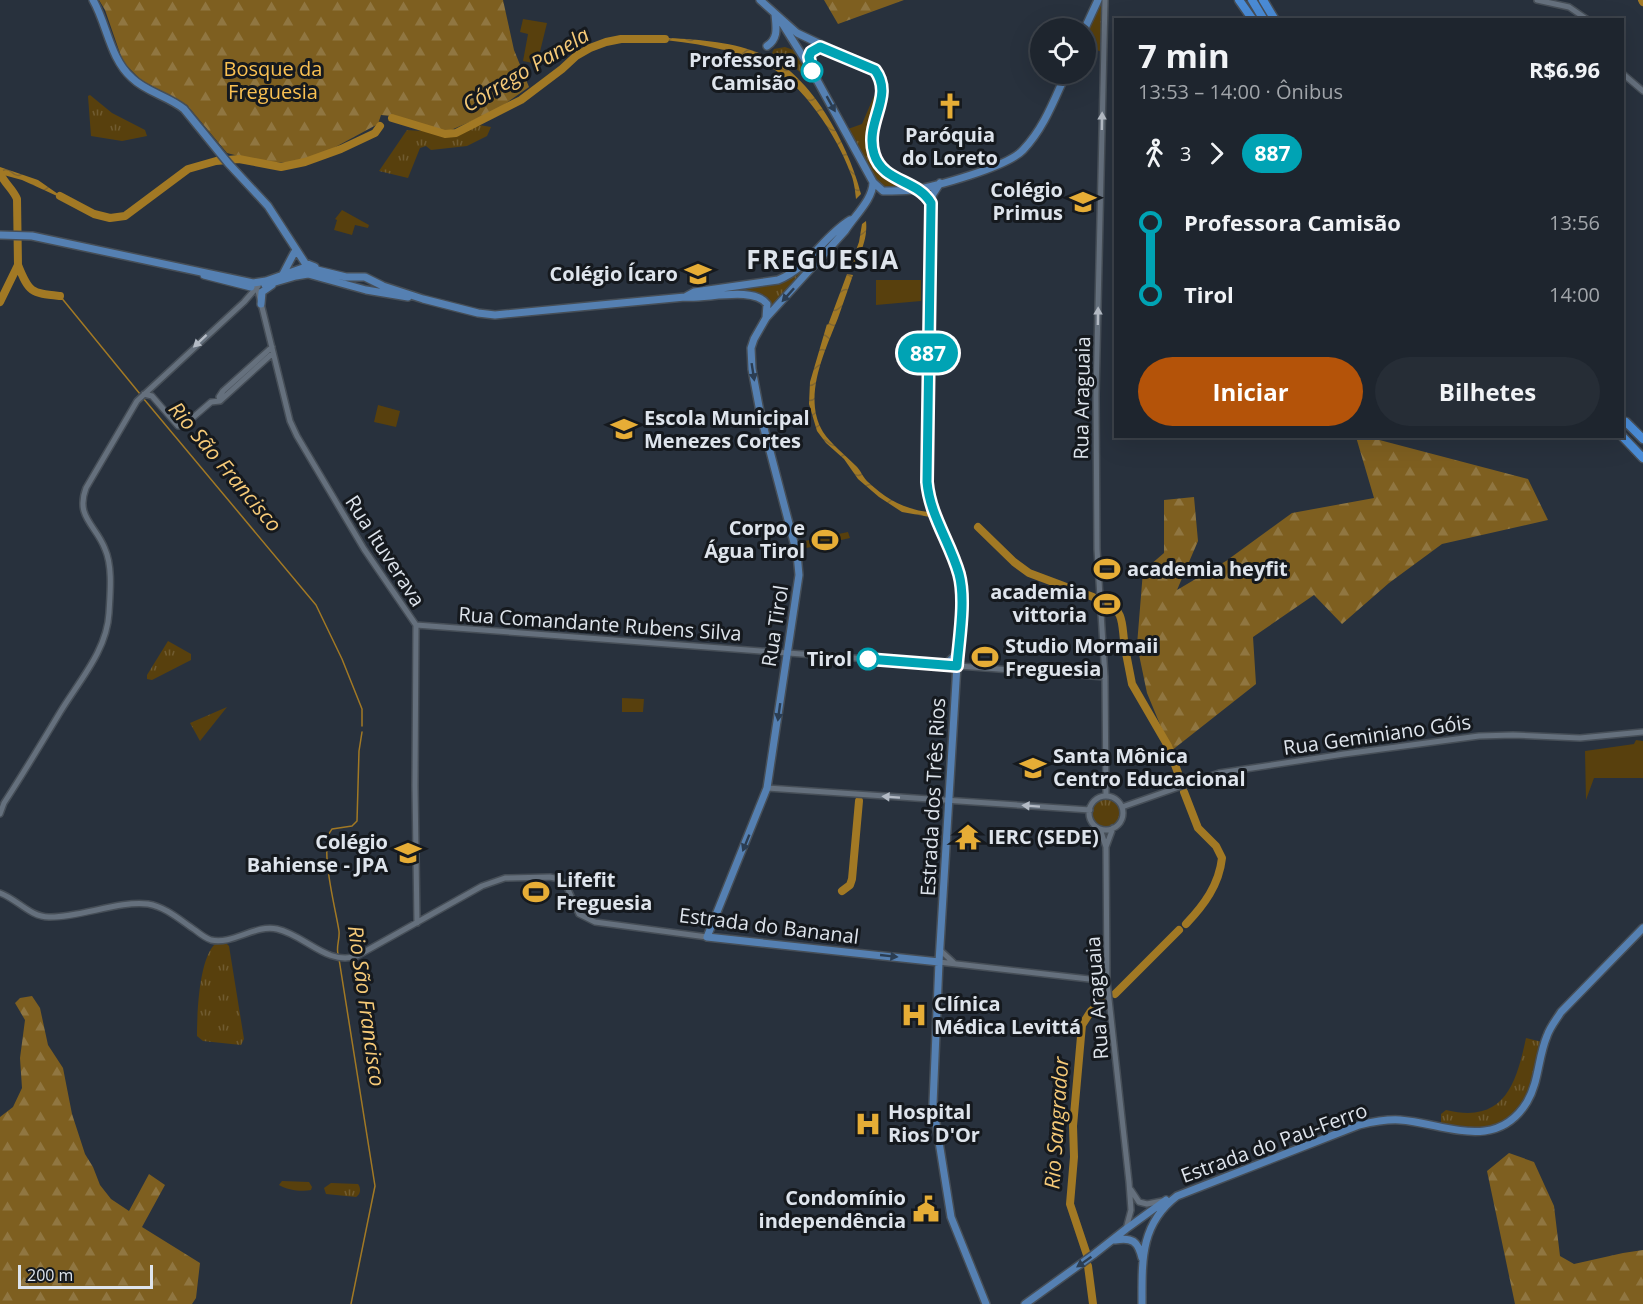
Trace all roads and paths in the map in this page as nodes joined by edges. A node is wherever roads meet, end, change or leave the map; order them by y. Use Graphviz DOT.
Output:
graph roads {
  1 [pos="93,0"];
  2 [pos="760,0"];
  3 [pos="1239,0"];
  4 [pos="1252,0"];
  5 [pos="1263,0"];
  6 [pos="1537,0"];
  7 [pos="1101,1"];
  8 [pos="778,17"];
  9 [pos="1092,18"];
  10 [pos="1252,18"];
  11 [pos="1263,18"];
  12 [pos="1274,18"];
  13 [pos="1585,18"];
  14 [pos="767,46"];
  15 [pos="826,48"];
  16 [pos="811,69"];
  17 [pos="1624,75"];
  18 [pos="1061,84"];
  19 [pos="1643,92"];
  20 [pos="873,182"];
  21 [pos="940,183"];
  22 [pos="919,188"];
  23 [pos="931,203"];
  24 [pos="852,218"];
  25 [pos="0,234"];
  26 [pos="292,244"];
  27 [pos="294,253"];
  28 [pos="303,268"];
  29 [pos="320,270"];
  30 [pos="199,273"];
  31 [pos="282,275"];
  32 [pos="312,275"];
  33 [pos="369,279"];
  34 [pos="278,282"];
  35 [pos="257,284"];
  36 [pos="345,284"];
  37 [pos="239,286"];
  38 [pos="685,297"];
  39 [pos="423,299"];
  40 [pos="244,302"];
  41 [pos="261,304"];
  42 [pos="766,318"];
  43 [pos="272,350"];
  44 [pos="154,384"];
  45 [pos="142,395"];
  46 [pos="152,396"];
  47 [pos="1626,422"];
  48 [pos="1624,438"];
  49 [pos="1643,439"];
  50 [pos="1643,458"];
  51 [pos="416,625"];
  52 [pos="788,654"];
  53 [pos="957,654"];
  54 [pos="945,665"];
  55 [pos="957,666"];
  56 [pos="1105,677"];
  57 [pos="1643,732"];
  58 [pos="766,788"];
  59 [pos="1106,796"];
  60 [pos="949,801"];
  61 [pos="1122,807"];
  62 [pos="1090,810"];
  63 [pos="0,814"];
  64 [pos="1113,828"];
  65 [pos="1100,829"];
  66 [pos="1106,847"];
  67 [pos="0,893"];
  68 [pos="714,920"];
  69 [pos="417,923"];
  70 [pos="1643,928"];
  71 [pos="704,936"];
  72 [pos="726,939"];
  73 [pos="940,950"];
  74 [pos="939,962"];
  75 [pos="956,964"];
  76 [pos="1107,981"];
  77 [pos="1129,1182"];
  78 [pos="1177,1196"];
  79 [pos="1164,1201"];
  80 [pos="1126,1229"];
  81 [pos="1114,1240"];
  82 [pos="1143,1261"];
  83 [pos="986,1304"];
  84 [pos="1025,1304"];
  85 [pos="1143,1304"];
  1 -- 26 [label="main road"];
  2 -- 8 [label="main road"];
  3 -- 10 [label="highway"];
  4 -- 11 [label="highway"];
  5 -- 12 [label="highway"];
  6 -- 13 [label="street"];
  7 -- 9 [label="main road"];
  56 -- 7 [label="street, Rua Araguaia, one-way"];
  8 -- 14 [label="main road"];
  8 -- 15 [label="main road"];
  8 -- 16 [label="main road"];
  15 -- 16 [label="main road"];
  15 -- 22 [label="main road"];
  16 -- 20 [label="main road, one-way"];
  17 -- 19 [label="street"];
  18 -- 21 [label="main road"];
  20 -- 22 [label="main road"];
  20 -- 24 [label="main road"];
  21 -- 22 [label="main road"];
  21 -- 23 [label="main road, Estrada dos Três Rios"];
  22 -- 23 [label="main road"];
  23 -- 53 [label="main road, Estrada dos Três Rios"];
  24 -- 38 [label="main road"];
  24 -- 42 [label="main road, Rua Tirol, one-way"];
  25 -- 30 [label="main road"];
  26 -- 27 [label="main road"];
  26 -- 29 [label="main road"];
  27 -- 28 [label="main road"];
  27 -- 31 [label="main road"];
  28 -- 29 [label="main road"];
  28 -- 31 [label="main road"];
  28 -- 32 [label="main road"];
  29 -- 33 [label="main road"];
  30 -- 35 [label="main road"];
  30 -- 37 [label="main road"];
  31 -- 35 [label="main road"];
  32 -- 34 [label="main road"];
  32 -- 36 [label="main road"];
  33 -- 36 [label="main road"];
  33 -- 39 [label="main road"];
  34 -- 35 [label="main road"];
  34 -- 41 [label="main road"];
  35 -- 37 [label="main road"];
  35 -- 40 [label="street"];
  35 -- 41 [label="street, Rua Ituverava"];
  36 -- 39 [label="main road"];
  37 -- 40 [label="street"];
  38 -- 39 [label="main road"];
  38 -- 42 [label="main road"];
  40 -- 41 [label="street"];
  40 -- 44 [label="street, one-way"];
  41 -- 43 [label="street, Rua Ituverava"];
  42 -- 52 [label="main road, Rua Tirol, one-way"];
  43 -- 46 [label="street"];
  43 -- 51 [label="street, Rua Ituverava"];
  44 -- 45 [label="street"];
  44 -- 46 [label="street"];
  45 -- 46 [label="street"];
  45 -- 63 [label="street"];
  47 -- 49 [label="highway"];
  48 -- 50 [label="highway"];
  51 -- 52 [label="street, Rua Comandante Rubens Silva"];
  51 -- 69 [label="street, Rua Ituverava"];
  52 -- 54 [label="street, Rua Comandante Rubens Silva"];
  52 -- 58 [label="main road, Rua Tirol, one-way"];
  53 -- 54 [label="main road"];
  53 -- 55 [label="main road, Estrada dos Três Rios"];
  54 -- 55 [label="street, Rua Comandante Rubens Silva"];
  55 -- 56 [label="street, Rua Comandante Rubens Silva"];
  55 -- 60 [label="main road, Estrada dos Três Rios"];
  56 -- 59 [label="street, Rua Araguaia"];
  57 -- 61 [label="street, Rua Geminiano Góis"];
  60 -- 58 [label="street, one-way"];
  58 -- 68 [label="main road, Rua Tirol, one-way"];
  59 -- 61 [label="street"];
  59 -- 62 [label="street"];
  62 -- 60 [label="street, one-way"];
  60 -- 73 [label="main road, Estrada dos Três Rios"];
  61 -- 64 [label="street"];
  62 -- 65 [label="street"];
  64 -- 65 [label="street"];
  64 -- 66 [label="street, Rua Araguaia"];
  65 -- 66 [label="street, Rua Araguaia"];
  66 -- 76 [label="street, Rua Araguaia"];
  67 -- 69 [label="street, Estrada do Bananal"];
  68 -- 71 [label="main road, Rua Tirol"];
  68 -- 72 [label="main road"];
  69 -- 71 [label="street, Estrada do Bananal"];
  70 -- 78 [label="main road, Estrada do Pau-Ferro"];
  71 -- 72 [label="main road, Estrada do Bananal"];
  72 -- 74 [label="main road, Estrada do Bananal, one-way"];
  73 -- 74 [label="main road, Estrada dos Três Rios"];
  73 -- 75 [label="street"];
  74 -- 75 [label="street, Estrada do Bananal"];
  74 -- 83 [label="main road, Estrada dos Três Rios"];
  75 -- 76 [label="street, Estrada do Bananal"];
  76 -- 77 [label="street, Rua Araguaia"];
  77 -- 79 [label="street"];
  77 -- 80 [label="street, Rua Araguaia"];
  78 -- 79 [label="main road"];
  78 -- 82 [label="main road, Estrada do Pau-Ferro"];
  79 -- 80 [label="main road"];
  80 -- 81 [label="main road"];
  81 -- 82 [label="main road"];
  81 -- 84 [label="main road, one-way"];
  82 -- 85 [label="main road, Estrada do Pau-Ferro"];
}
